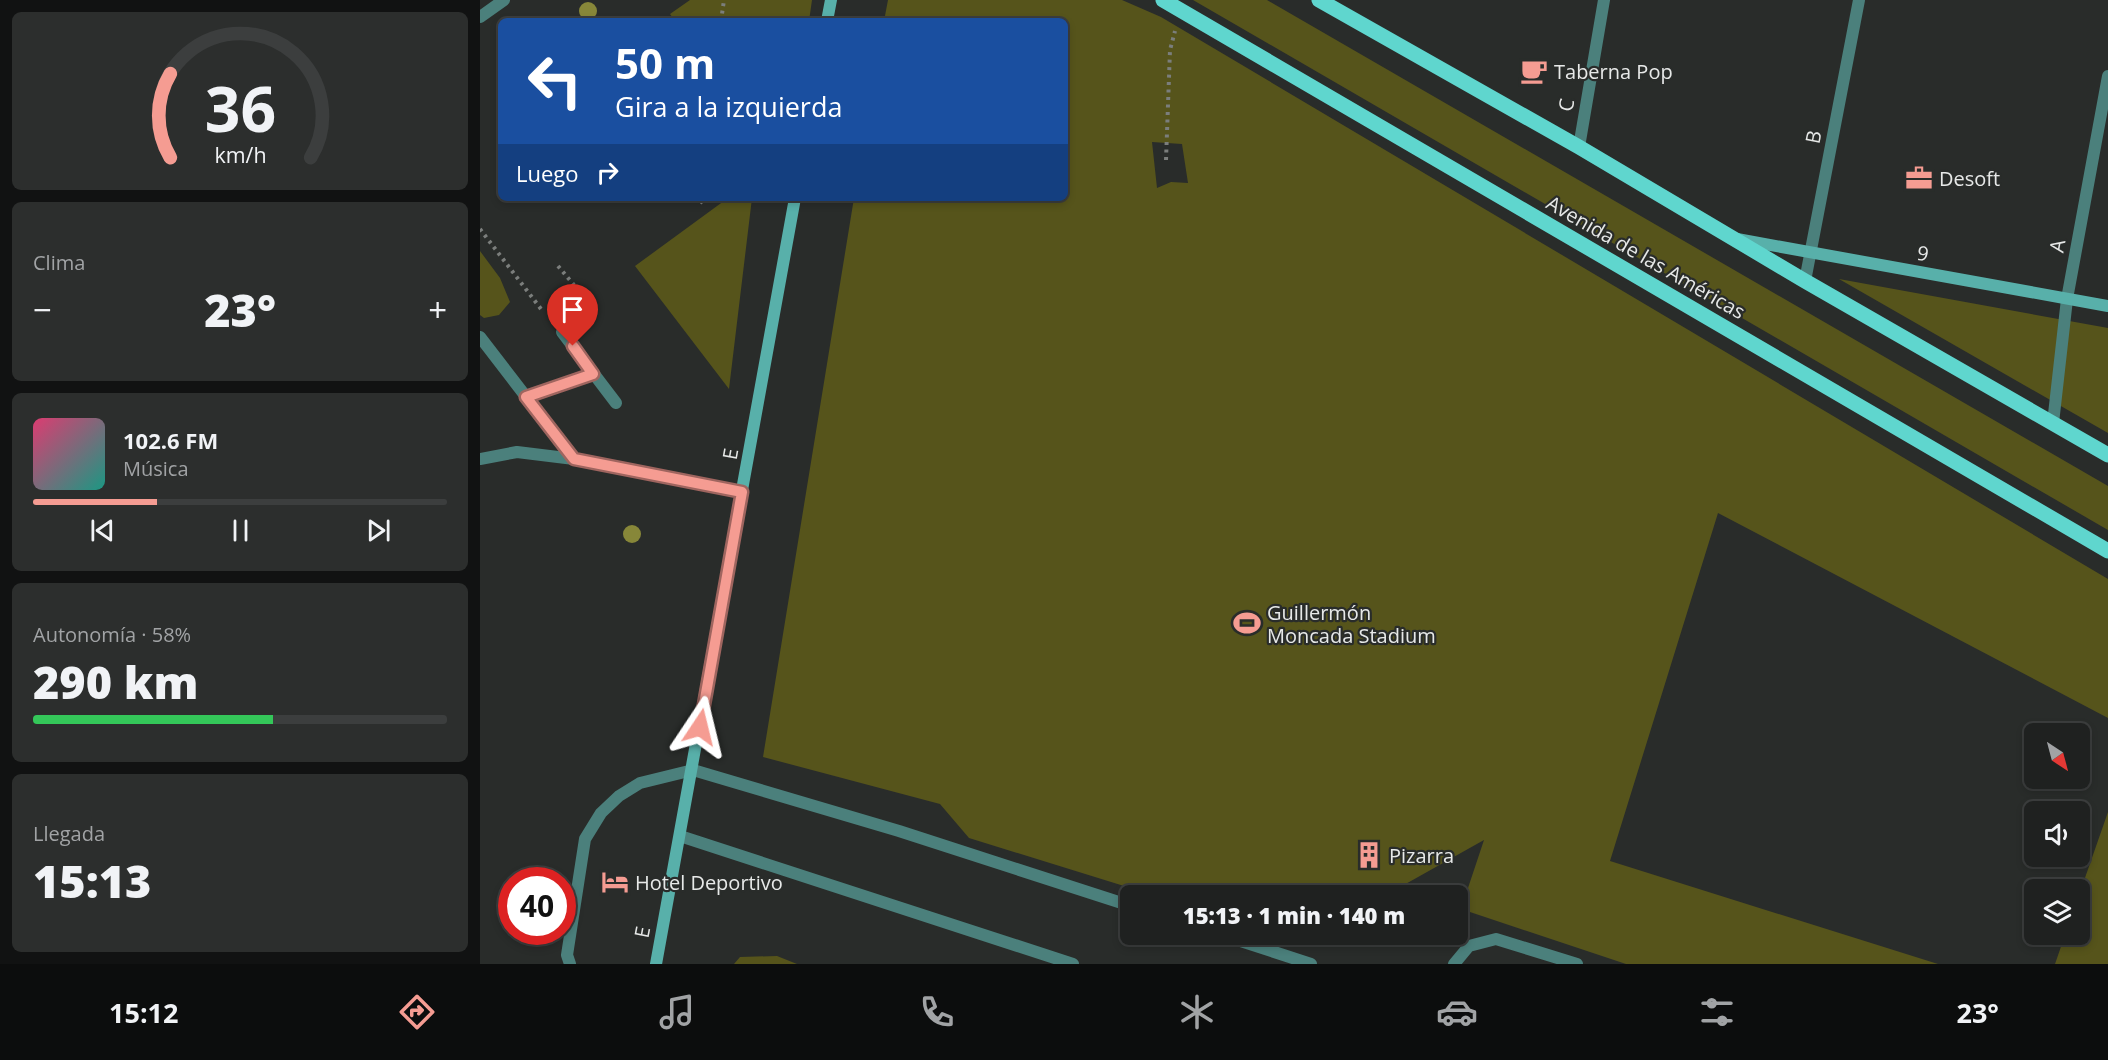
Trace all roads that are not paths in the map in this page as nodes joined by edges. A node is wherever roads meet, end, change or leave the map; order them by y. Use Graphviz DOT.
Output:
graph roads {
  1 [pos="504,0"];
  2 [pos="831,0"];
  3 [pos="1163,0"];
  4 [pos="1319,0"];
  5 [pos="1605,0"];
  6 [pos="1859,0"];
  7 [pos="1341,6"];
  8 [pos="480,17"];
  9 [pos="828,18"];
  10 [pos="2108,76"];
  11 [pos="1579,147"];
  12 [pos="794,201"];
  13 [pos="1731,237"];
  14 [pos="1811,253"];
  15 [pos="1805,281"];
  16 [pos="2067,299"];
  17 [pos="2108,306"];
  18 [pos="562,332"];
  19 [pos="480,338"];
  20 [pos="593,374"];
  21 [pos="526,397"];
  22 [pos="616,403"];
  23 [pos="2053,423"];
  24 [pos="2108,455"];
  25 [pos="480,459"];
  26 [pos="574,459"];
  27 [pos="742,492"];
  28 [pos="2108,551"];
  29 [pos="693,770"];
  30 [pos="680,836"];
  31 [pos="1120,902"];
  32 [pos="1253,945"];
  33 [pos="570,964"];
  34 [pos="656,964"];
  35 [pos="1073,964"];
  36 [pos="1311,964"];
  37 [pos="1454,964"];
  38 [pos="1576,964"];
  1 -- 8 [label="street"];
  2 -- 9 [label="street"];
  3 -- 28 [label="main road, Avenida de las Américas"];
  4 -- 7 [label="main road"];
  5 -- 11 [label="street, C"];
  6 -- 14 [label="street, B"];
  7 -- 11 [label="main road"];
  10 -- 16 [label="street, A"];
  11 -- 13 [label="main road"];
  12 -- 27 [label="street, E"];
  13 -- 14 [label="street, 9"];
  13 -- 15 [label="main road"];
  14 -- 15 [label="street, B"];
  14 -- 16 [label="street, 9"];
  15 -- 23 [label="main road"];
  16 -- 17 [label="street, 9"];
  16 -- 23 [label="street, A"];
  18 -- 20 [label="street"];
  19 -- 21 [label="street"];
  20 -- 21 [label="street"];
  20 -- 22 [label="street"];
  21 -- 26 [label="street"];
  23 -- 24 [label="main road"];
  25 -- 26 [label="street"];
  26 -- 27 [label="street"];
  27 -- 29 [label="street, E"];
  29 -- 30 [label="street, E"];
  29 -- 31 [label="street"];
  29 -- 33 [label="street"];
  30 -- 34 [label="street, E"];
  30 -- 35 [label="street"];
  32 -- 36 [label="street"];
  37 -- 38 [label="street"];
}
